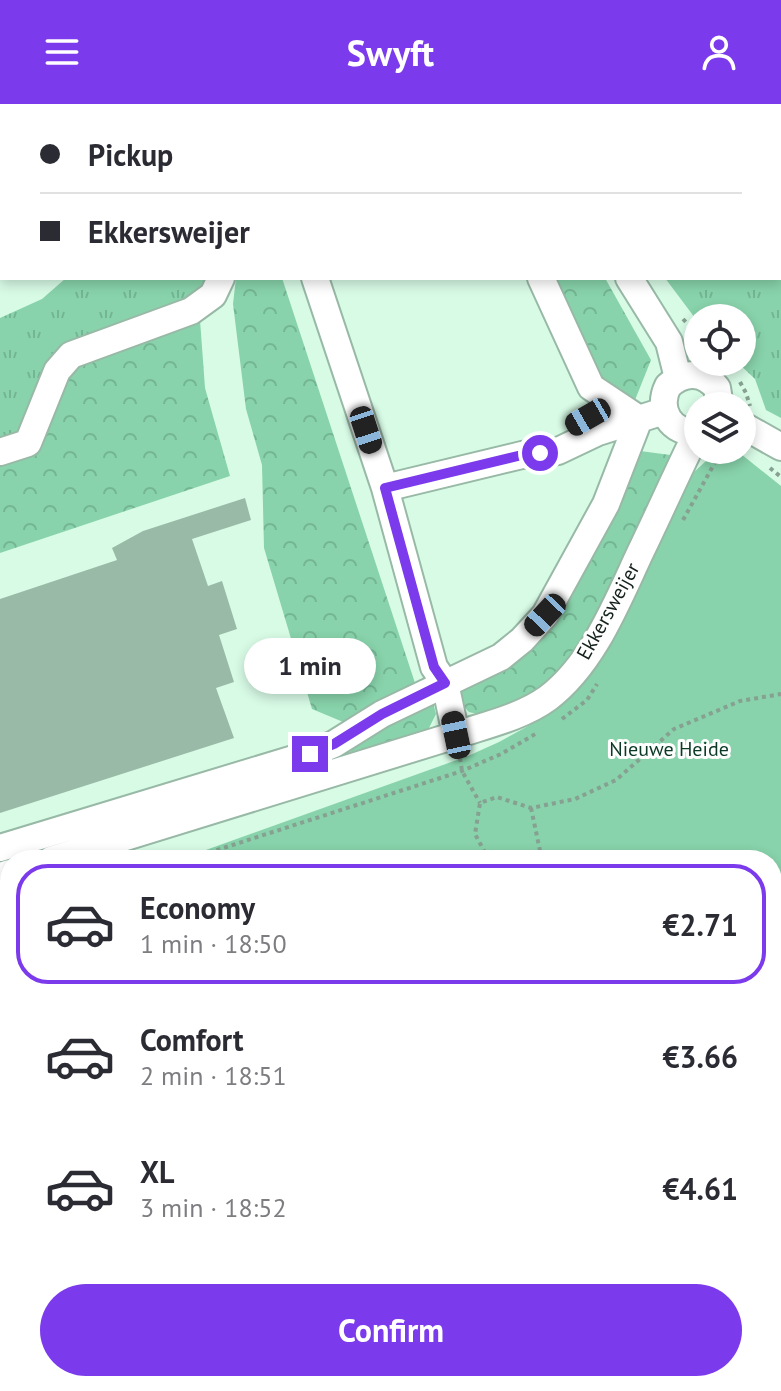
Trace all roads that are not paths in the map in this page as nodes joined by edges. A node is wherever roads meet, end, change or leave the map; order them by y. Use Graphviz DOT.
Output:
graph roads {
  1 [pos="220,280"];
  2 [pos="316,280"];
  3 [pos="542,280"];
  4 [pos="630,280"];
  5 [pos="678,378"];
  6 [pos="718,392"];
  7 [pos="664,411"];
  8 [pos="639,419"];
  9 [pos="684,430"];
  10 [pos="756,433"];
  11 [pos="781,447"];
  12 [pos="0,452"];
  13 [pos="684,460"];
  14 [pos="385,488"];
  15 [pos="445,683"];
  16 [pos="456,735"];
  17 [pos="0,848"];
  18 [pos="83,850"];
  1 -- 12 [label="street"];
  2 -- 14 [label="street"];
  3 -- 8 [label="street"];
  4 -- 5 [label="street"];
  5 -- 6 [label="street"];
  5 -- 7 [label="street"];
  7 -- 8 [label="street"];
  7 -- 9 [label="street"];
  8 -- 14 [label="street"];
  8 -- 15 [label="street"];
  10 -- 11 [label="street"];
  13 -- 16 [label="street, Ekkersweijer"];
  14 -- 15 [label="street"];
  15 -- 16 [label="street"];
  15 -- 17 [label="street"];
  16 -- 18 [label="street, Ekkersweijer"];
}
